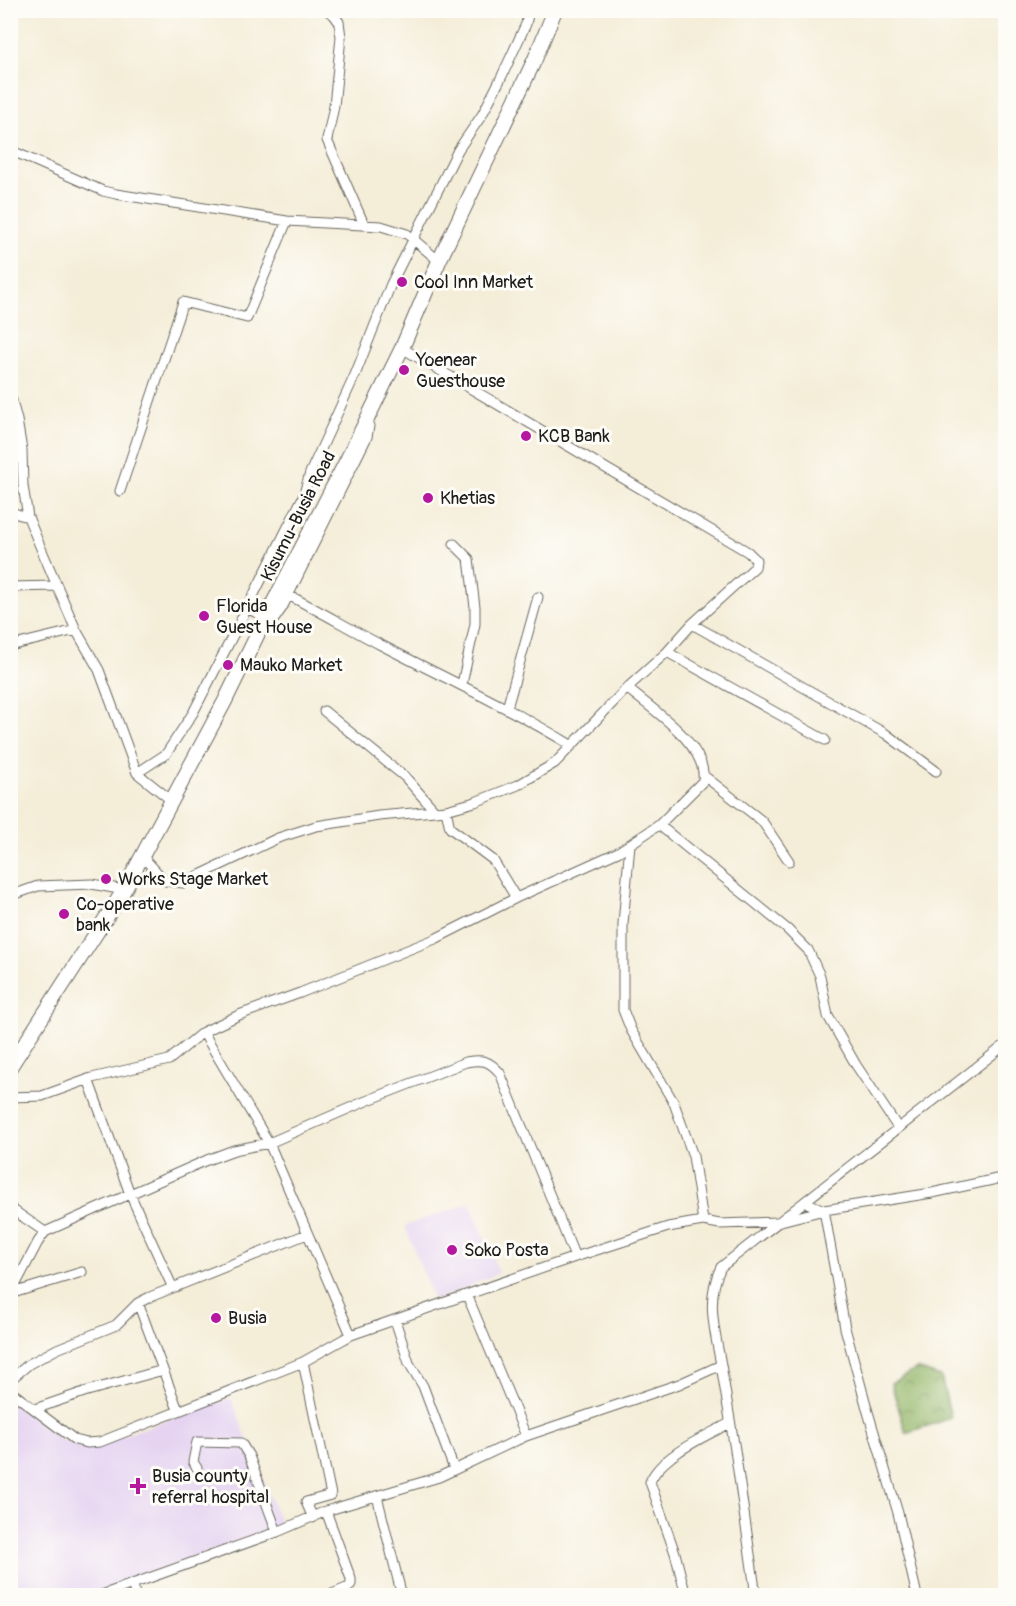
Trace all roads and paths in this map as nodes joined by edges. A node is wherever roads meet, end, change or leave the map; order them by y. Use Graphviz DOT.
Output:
graph roads {
  1 [pos="327,10"];
  2 [pos="529,10"];
  3 [pos="555,10"];
  4 [pos="10,150"];
  5 [pos="287,221"];
  6 [pos="363,222"];
  7 [pos="413,238"];
  8 [pos="439,261"];
  9 [pos="402,348"];
  10 [pos="10,394"];
  11 [pos="364,423"];
  12 [pos="120,491"];
  13 [pos="10,512"];
  14 [pos="28,517"];
  15 [pos="454,544"];
  16 [pos="57,586"];
  17 [pos="10,587"];
  18 [pos="288,595"];
  19 [pos="538,597"];
  20 [pos="247,608"];
  21 [pos="265,618"];
  22 [pos="692,624"];
  23 [pos="76,630"];
  24 [pos="10,646"];
  25 [pos="667,652"];
  26 [pos="462,684"];
  27 [pos="627,688"];
  28 [pos="507,708"];
  29 [pos="324,711"];
  30 [pos="825,740"];
  31 [pos="571,745"];
  32 [pos="936,771"];
  33 [pos="137,773"];
  34 [pos="704,775"];
  35 [pos="172,801"];
  36 [pos="440,811"];
  37 [pos="659,825"];
  38 [pos="630,844"];
  39 [pos="142,856"];
  40 [pos="789,861"];
  41 [pos="124,890"];
  42 [pos="10,896"];
  43 [pos="516,898"];
  44 [pos="203,1032"];
  45 [pos="1005,1044"];
  46 [pos="10,1068"];
  47 [pos="88,1079"];
  48 [pos="10,1097"];
  49 [pos="898,1128"];
  50 [pos="269,1143"];
  51 [pos="1005,1177"];
  52 [pos="130,1194"];
  53 [pos="805,1202"];
  54 [pos="10,1208"];
  55 [pos="824,1210"];
  56 [pos="703,1221"];
  57 [pos="777,1222"];
  58 [pos="45,1232"];
  59 [pos="307,1234"];
  60 [pos="575,1257"];
  61 [pos="82,1272"];
  62 [pos="172,1286"];
  63 [pos="12,1294"];
  64 [pos="466,1295"];
  65 [pos="138,1303"];
  66 [pos="395,1320"];
  67 [pos="351,1335"];
  68 [pos="303,1362"];
  69 [pos="721,1365"];
  70 [pos="163,1370"];
  71 [pos="10,1380"];
  72 [pos="10,1391"];
  73 [pos="35,1409"];
  74 [pos="178,1410"];
  75 [pos="730,1423"];
  76 [pos="526,1436"];
  77 [pos="197,1468"];
  78 [pos="454,1470"];
  79 [pos="377,1497"];
  80 [pos="326,1511"];
  81 [pos="314,1518"];
  82 [pos="277,1532"];
  83 [pos="133,1584"];
  84 [pos="99,1596"];
  85 [pos="135,1596"];
  86 [pos="327,1596"];
  87 [pos="402,1596"];
  88 [pos="686,1596"];
  89 [pos="756,1596"];
  90 [pos="917,1596"];
  1 -- 6 [label="street"];
  2 -- 7 [label="street"];
  3 -- 8 [label="highway, Kisumu-Busia Road"];
  4 -- 5 [label="street"];
  5 -- 7 [label="street"];
  5 -- 12 [label="street"];
  7 -- 8 [label="street"];
  7 -- 20 [label="street"];
  8 -- 9 [label="highway, Kisumu-Busia Road"];
  9 -- 11 [label="highway, Kisumu-Busia Road"];
  9 -- 22 [label="street"];
  10 -- 14 [label="street"];
  11 -- 18 [label="street"];
  11 -- 21 [label="highway, Kisumu-Busia Road"];
  13 -- 14 [label="street"];
  14 -- 16 [label="street"];
  15 -- 26 [label="street"];
  16 -- 17 [label="street"];
  16 -- 23 [label="street"];
  18 -- 21 [label="street"];
  18 -- 26 [label="street"];
  19 -- 28 [label="street"];
  20 -- 21 [label="street"];
  20 -- 33 [label="street"];
  21 -- 35 [label="highway, Kisumu-Busia Road"];
  22 -- 25 [label="street"];
  22 -- 32 [label="street"];
  23 -- 24 [label="street"];
  23 -- 33 [label="street"];
  25 -- 27 [label="street"];
  25 -- 30 [label="street"];
  26 -- 28 [label="street"];
  27 -- 31 [label="street"];
  27 -- 34 [label="street"];
  28 -- 31 [label="street"];
  29 -- 36 [label="street"];
  31 -- 36 [label="street"];
  33 -- 35 [label="street"];
  34 -- 37 [label="street"];
  34 -- 40 [label="street"];
  35 -- 39 [label="highway, Kisumu-Busia Road"];
  36 -- 39 [label="street"];
  36 -- 43 [label="street"];
  37 -- 38 [label="street"];
  37 -- 49 [label="street"];
  38 -- 43 [label="street"];
  38 -- 56 [label="street"];
  39 -- 41 [label="highway, Kisumu-Busia Road"];
  41 -- 42 [label="street"];
  41 -- 46 [label="highway, Kisumu-Busia Road"];
  43 -- 44 [label="street"];
  44 -- 47 [label="street"];
  44 -- 50 [label="street"];
  45 -- 49 [label="street"];
  47 -- 48 [label="street"];
  47 -- 52 [label="street"];
  49 -- 53 [label="street"];
  50 -- 52 [label="street"];
  50 -- 59 [label="street"];
  50 -- 60 [label="street"];
  51 -- 55 [label="street"];
  52 -- 58 [label="street"];
  52 -- 62 [label="street"];
  53 -- 55 [label="street"];
  53 -- 57 [label="street"];
  54 -- 58 [label="street"];
  55 -- 57 [label="street"];
  55 -- 90 [label="street"];
  56 -- 57 [label="street"];
  56 -- 60 [label="street"];
  57 -- 69 [label="street"];
  58 -- 63 [label="street"];
  59 -- 62 [label="street"];
  59 -- 67 [label="street"];
  60 -- 64 [label="street"];
  61 -- 63 [label="street"];
  62 -- 65 [label="street"];
  64 -- 66 [label="street"];
  64 -- 76 [label="street"];
  65 -- 70 [label="street"];
  65 -- 71 [label="street"];
  66 -- 67 [label="street"];
  66 -- 78 [label="street"];
  67 -- 68 [label="street"];
  68 -- 74 [label="street"];
  68 -- 81 [label="street"];
  69 -- 75 [label="street"];
  69 -- 76 [label="street"];
  70 -- 73 [label="street"];
  70 -- 74 [label="street"];
  72 -- 73 [label="street"];
  73 -- 74 [label="street"];
  75 -- 88 [label="street"];
  75 -- 89 [label="street"];
  76 -- 78 [label="street"];
  77 -- 82 [label="street"];
  78 -- 79 [label="street"];
  79 -- 80 [label="street"];
  79 -- 87 [label="street"];
  80 -- 81 [label="street"];
  80 -- 86 [label="street"];
  81 -- 82 [label="street"];
  82 -- 83 [label="street"];
  83 -- 84 [label="street"];
  83 -- 85 [label="street"];
}
